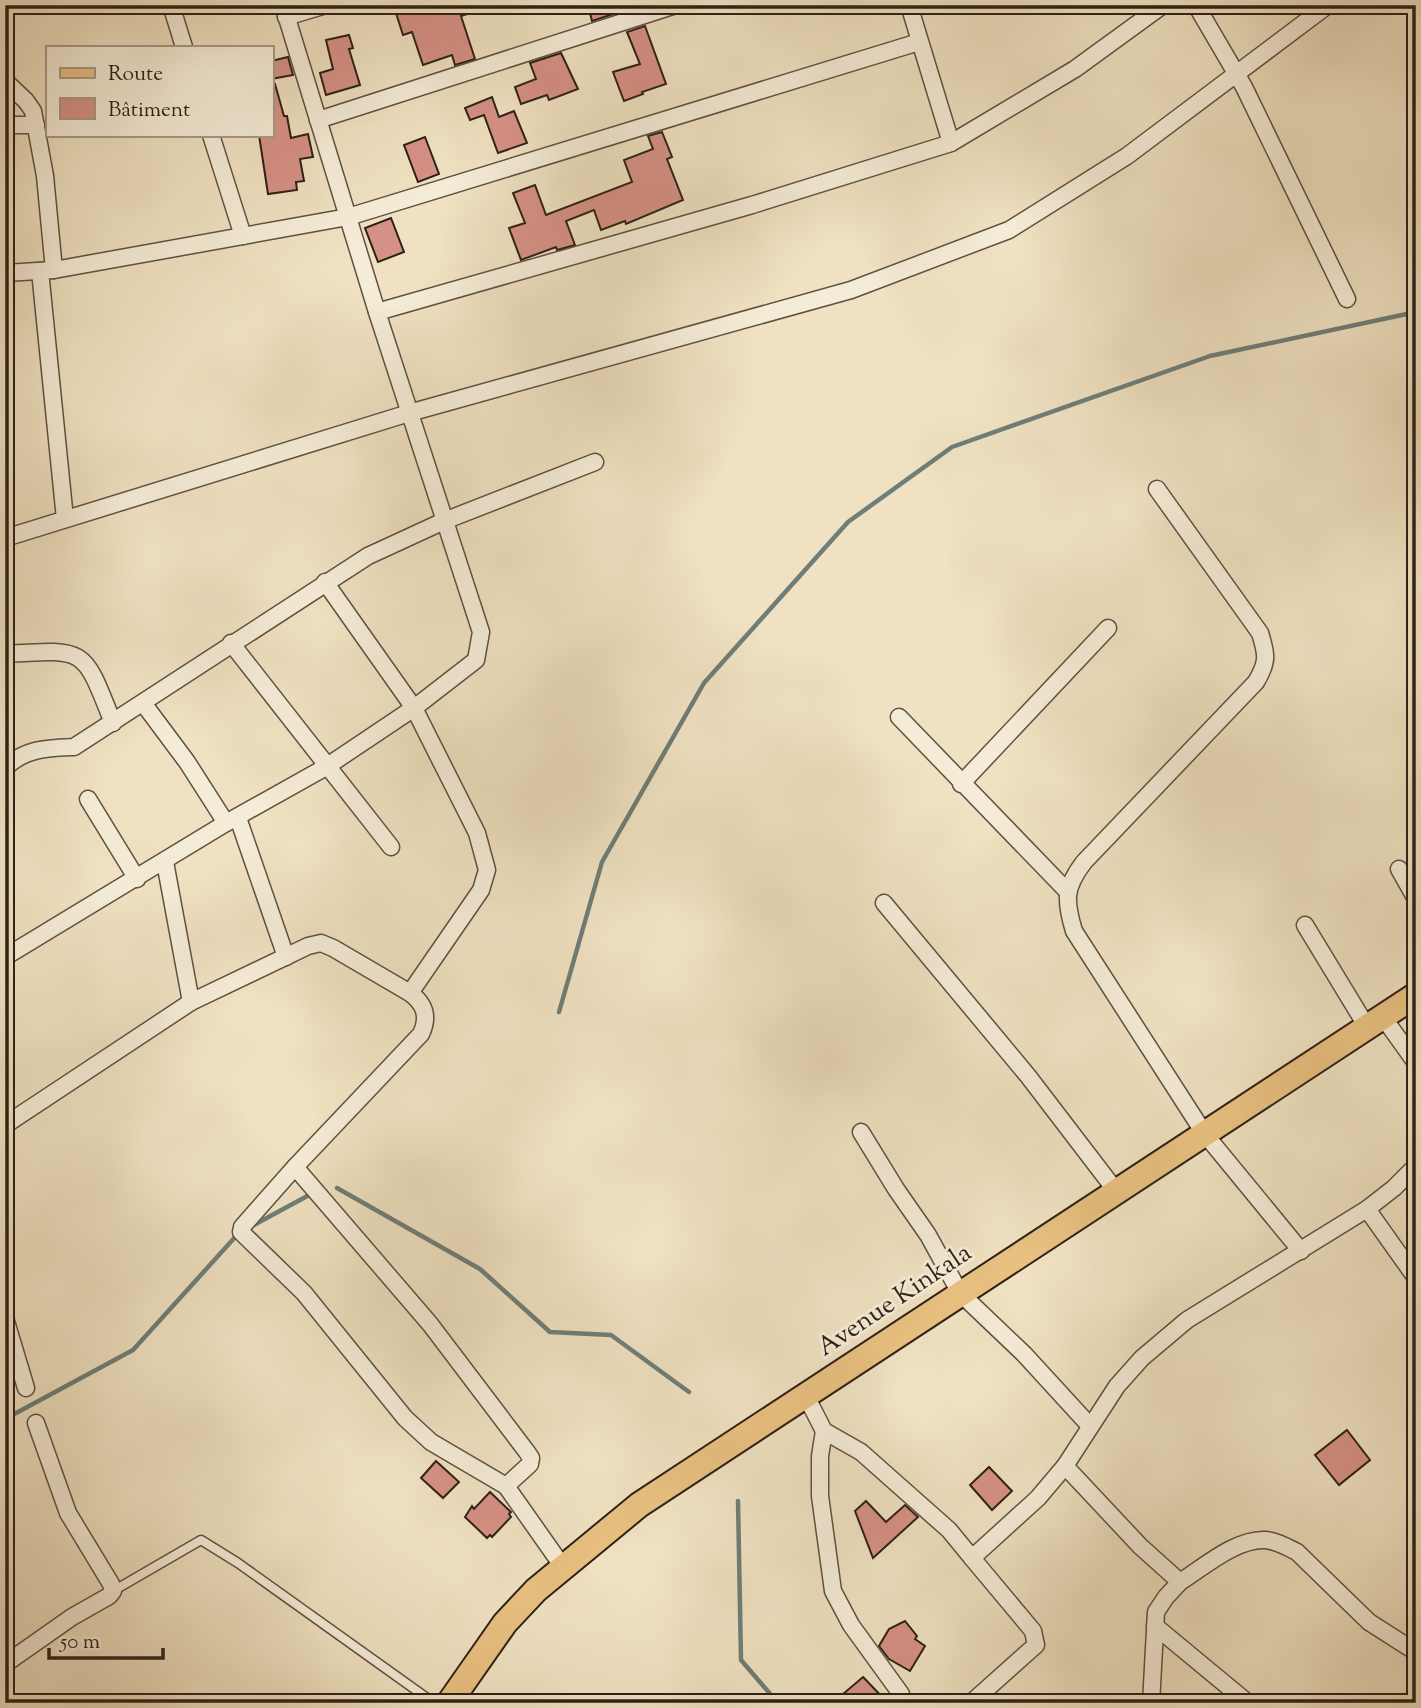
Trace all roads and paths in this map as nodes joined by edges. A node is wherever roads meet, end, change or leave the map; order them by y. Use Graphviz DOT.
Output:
graph roads {
  1 [pos="171,5"];
  2 [pos="326,5"];
  3 [pos="676,5"];
  4 [pos="909,5"];
  5 [pos="1163,5"];
  6 [pos="1196,5"];
  7 [pos="1328,5"];
  8 [pos="285,11"];
  9 [pos="919,41"];
  10 [pos="184,46"];
  11 [pos="1237,75"];
  12 [pos="5,81"];
  13 [pos="318,120"];
  14 [pos="5,125"];
  15 [pos="36,125"];
  16 [pos="212,136"];
  17 [pos="951,143"];
  18 [pos="348,217"];
  19 [pos="243,236"];
  20 [pos="47,270"];
  21 [pos="5,273"];
  22 [pos="1347,299"];
  23 [pos="377,312"];
  24 [pos="409,413"];
  25 [pos="596,462"];
  26 [pos="1157,489"];
  27 [pos="65,519"];
  28 [pos="444,521"];
  29 [pos="5,538"];
  30 [pos="325,582"];
  31 [pos="1108,628"];
  32 [pos="231,643"];
  33 [pos="5,654"];
  34 [pos="143,703"];
  35 [pos="414,708"];
  36 [pos="899,717"];
  37 [pos="113,723"];
  38 [pos="326,767"];
  39 [pos="5,768"];
  40 [pos="961,784"];
  41 [pos="88,799"];
  42 [pos="232,820"];
  43 [pos="391,847"];
  44 [pos="165,862"];
  45 [pos="1399,869"];
  46 [pos="137,879"];
  47 [pos="1068,892"];
  48 [pos="1416,899"];
  49 [pos="884,903"];
  50 [pos="1305,925"];
  51 [pos="5,957"];
  52 [pos="286,957"];
  53 [pos="410,993"];
  54 [pos="1416,995"];
  55 [pos="191,1002"];
  56 [pos="1375,1022"];
  57 [pos="1416,1063"];
  58 [pos="5,1125"];
  59 [pos="861,1132"];
  60 [pos="1204,1133"];
  61 [pos="1416,1166"];
  62 [pos="295,1167"];
  63 [pos="1115,1191"];
  64 [pos="1367,1209"];
  65 [pos="1301,1251"];
  66 [pos="1416,1278"];
  67 [pos="960,1293"];
  68 [pos="5,1318"];
  69 [pos="26,1388"];
  70 [pos="806,1396"];
  71 [pos="36,1423"];
  72 [pos="1090,1426"];
  73 [pos="824,1431"];
  74 [pos="1065,1466"];
  75 [pos="506,1486"];
  76 [pos="972,1558"];
  77 [pos="563,1567"];
  78 [pos="1180,1582"];
  79 [pos="113,1591"];
  80 [pos="1155,1626"];
  81 [pos="1416,1652"];
  82 [pos="5,1664"];
  83 [pos="901,1695"];
  84 [pos="434,1703"];
  85 [pos="449,1703"];
  86 [pos="971,1703"];
  87 [pos="1150,1703"];
  88 [pos="1248,1703"];
  1 -- 10 [label="street"];
  2 -- 8 [label="street"];
  3 -- 13 [label="street"];
  4 -- 9 [label="street"];
  5 -- 17 [label="street"];
  6 -- 11 [label="street"];
  7 -- 11 [label="street"];
  8 -- 13 [label="street"];
  9 -- 17 [label="street"];
  9 -- 18 [label="street"];
  11 -- 22 [label="street"];
  11 -- 24 [label="street"];
  12 -- 15 [label="street"];
  13 -- 18 [label="street"];
  14 -- 15 [label="street"];
  15 -- 20 [label="street"];
  16 -- 19 [label="street"];
  17 -- 23 [label="street"];
  18 -- 19 [label="street"];
  18 -- 23 [label="street"];
  19 -- 20 [label="street"];
  20 -- 21 [label="street"];
  20 -- 27 [label="street"];
  23 -- 24 [label="street"];
  24 -- 27 [label="street"];
  24 -- 28 [label="street"];
  25 -- 28 [label="street"];
  26 -- 47 [label="street"];
  27 -- 29 [label="street"];
  28 -- 30 [label="street"];
  28 -- 35 [label="street"];
  30 -- 32 [label="street"];
  30 -- 35 [label="street"];
  31 -- 40 [label="street"];
  32 -- 34 [label="street"];
  32 -- 38 [label="street"];
  33 -- 37 [label="street"];
  34 -- 37 [label="street"];
  34 -- 42 [label="street"];
  35 -- 38 [label="street"];
  35 -- 53 [label="street"];
  36 -- 40 [label="street"];
  37 -- 39 [label="street"];
  38 -- 42 [label="street"];
  38 -- 43 [label="street"];
  40 -- 47 [label="street"];
  41 -- 46 [label="street"];
  42 -- 44 [label="street"];
  42 -- 52 [label="street"];
  44 -- 46 [label="street"];
  44 -- 55 [label="street"];
  45 -- 48 [label="street"];
  46 -- 51 [label="street"];
  47 -- 60 [label="street"];
  49 -- 63 [label="street"];
  50 -- 56 [label="street"];
  52 -- 53 [label="street"];
  52 -- 55 [label="street"];
  53 -- 62 [label="street"];
  54 -- 56 [label="main road, Avenue Kinkala"];
  55 -- 58 [label="street"];
  56 -- 57 [label="street"];
  56 -- 60 [label="main road, Avenue Kinkala"];
  59 -- 67 [label="street"];
  60 -- 63 [label="main road, Avenue Kinkala"];
  60 -- 65 [label="street"];
  61 -- 64 [label="street"];
  62 -- 75 [label="street"];
  62 -- 75 [label="street"];
  63 -- 67 [label="main road, Avenue Kinkala"];
  64 -- 65 [label="street"];
  64 -- 66 [label="street"];
  65 -- 72 [label="street"];
  67 -- 70 [label="main road, Avenue Kinkala"];
  67 -- 72 [label="street"];
  68 -- 69 [label="street"];
  70 -- 73 [label="street"];
  70 -- 77 [label="main road, Avenue Kinkala"];
  71 -- 79 [label="street"];
  72 -- 74 [label="street"];
  73 -- 76 [label="street"];
  73 -- 83 [label="street"];
  74 -- 76 [label="street"];
  74 -- 78 [label="street"];
  75 -- 77 [label="street"];
  76 -- 86 [label="street"];
  77 -- 85 [label="main road, Avenue Kinkala"];
  78 -- 80 [label="street"];
  78 -- 81 [label="street"];
  79 -- 82 [label="street"];
  79 -- 84 [label="lane"];
  80 -- 87 [label="street"];
  80 -- 88 [label="street"];
}
